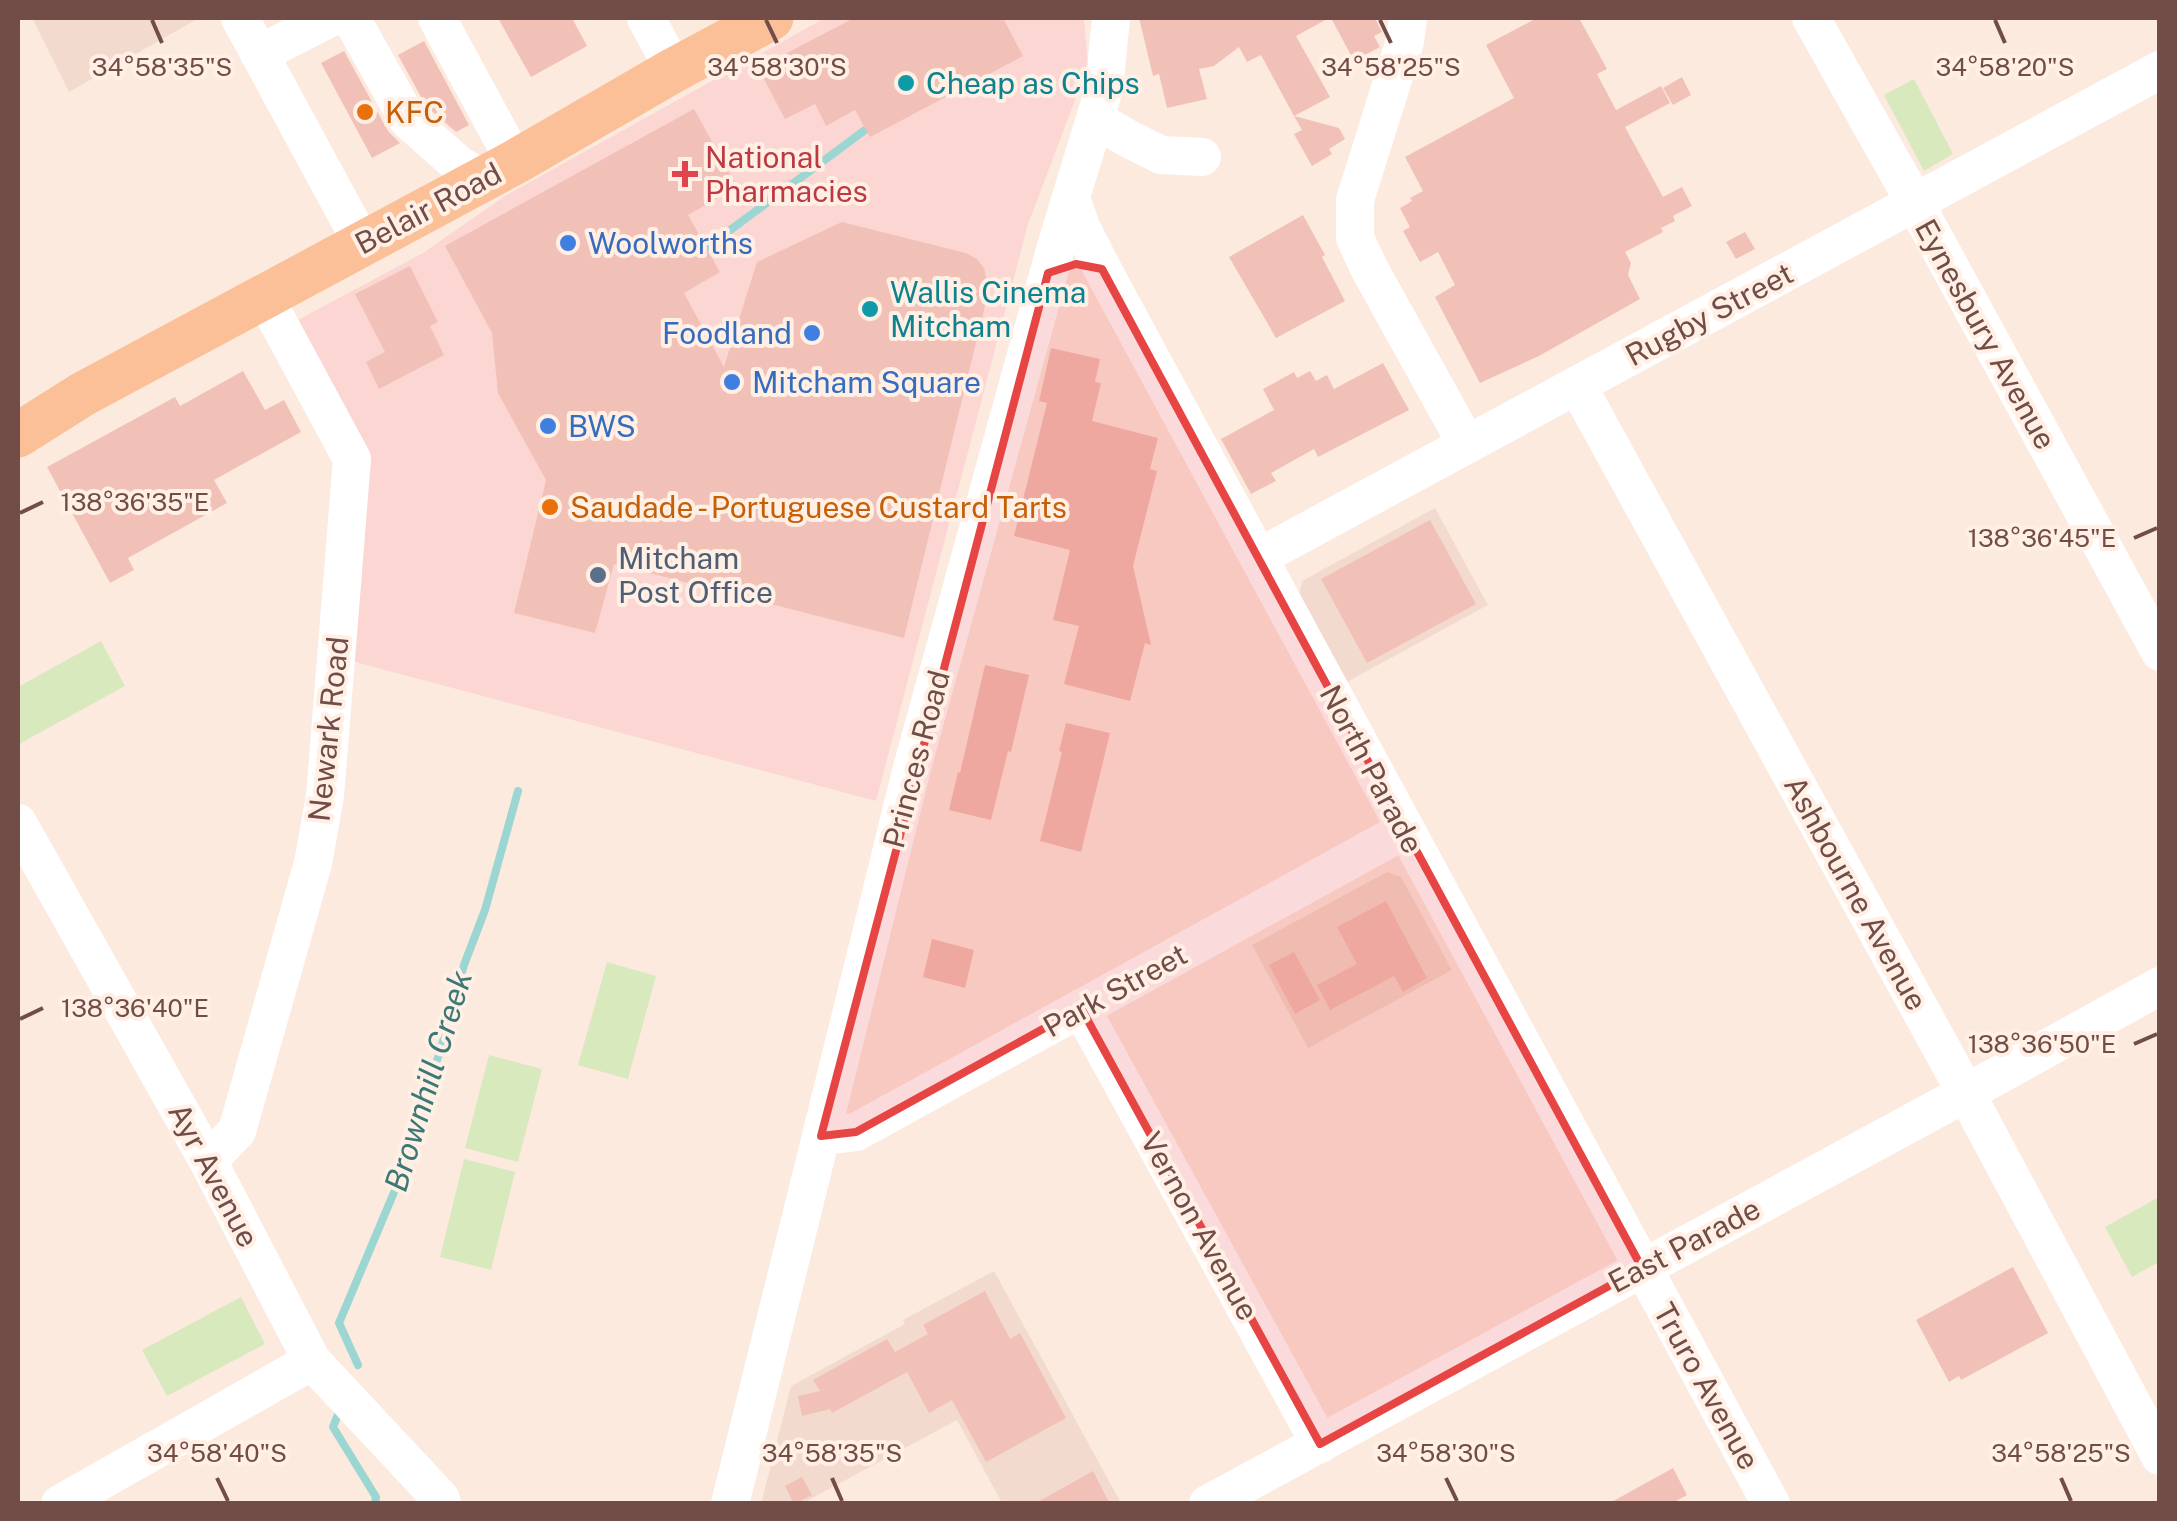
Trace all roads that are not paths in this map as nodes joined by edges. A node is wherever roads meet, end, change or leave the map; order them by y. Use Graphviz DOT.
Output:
graph roads {
  1 [pos="240,18"];
  2 [pos="330,18"];
  3 [pos="351,18"];
  4 [pos="437,18"];
  5 [pos="646,18"];
  6 [pos="770,18"];
  7 [pos="1111,18"];
  8 [pos="1408,18"];
  9 [pos="1811,18"];
  10 [pos="259,54"];
  11 [pos="674,70"];
  12 [pos="2160,70"];
  13 [pos="1096,119"];
  14 [pos="1202,157"];
  15 [pos="500,171"];
  16 [pos="1070,199"];
  17 [pos="1915,203"];
  18 [pos="362,243"];
  19 [pos="1102,269"];
  20 [pos="1048,273"];
  21 [pos="264,296"];
  22 [pos="1577,385"];
  23 [pos="83,394"];
  24 [pos="18,421"];
  25 [pos="18,435"];
  26 [pos="1467,445"];
  27 [pos="1259,557"];
  28 [pos="2160,652"];
  29 [pos="18,823"];
  30 [pos="1405,830"];
  31 [pos="2160,986"];
  32 [pos="1081,1008"];
  33 [pos="1966,1093"];
  34 [pos="821,1136"];
  35 [pos="208,1161"];
  36 [pos="1642,1268"];
  37 [pos="321,1370"];
  38 [pos="1320,1444"];
  39 [pos="2160,1456"];
  40 [pos="1228,1499"];
  41 [pos="60,1504"];
  42 [pos="442,1504"];
  43 [pos="730,1504"];
  44 [pos="1771,1504"];
  1 -- 10 [label="street"];
  2 -- 10 [label="street"];
  3 -- 15 [label="street"];
  4 -- 15 [label="street"];
  5 -- 11 [label="street"];
  6 -- 11 [label="main road, Belair Road"];
  7 -- 13 [label="street, Princes Road"];
  8 -- 26 [label="street"];
  9 -- 17 [label="street, Eynesbury Avenue"];
  10 -- 18 [label="street"];
  11 -- 15 [label="main road, Belair Road"];
  12 -- 17 [label="street, Rugby Street"];
  13 -- 14 [label="street"];
  13 -- 16 [label="street, Princes Road"];
  15 -- 18 [label="main road, Belair Road"];
  16 -- 19 [label="street, North Parade"];
  16 -- 20 [label="street, Princes Road"];
  17 -- 22 [label="street, Rugby Street"];
  17 -- 28 [label="street, Eynesbury Avenue"];
  18 -- 21 [label="main road, Belair Road"];
  19 -- 20 [label="street"];
  19 -- 27 [label="street, North Parade"];
  20 -- 34 [label="street, Princes Road"];
  21 -- 23 [label="main road, Belair Road"];
  21 -- 35 [label="street, Newark Road"];
  22 -- 26 [label="street, Rugby Street"];
  22 -- 33 [label="street, Ashbourne Avenue"];
  23 -- 24 [label="main road, Belair Road"];
  23 -- 25 [label="main road, Belair Road"];
  26 -- 27 [label="street, Rugby Street"];
  27 -- 30 [label="street, North Parade"];
  29 -- 35 [label="street, Ayr Avenue"];
  30 -- 32 [label="street, Park Street"];
  30 -- 36 [label="street, North Parade"];
  31 -- 33 [label="street, East Parade"];
  32 -- 34 [label="street, Park Street"];
  32 -- 38 [label="street, Vernon Avenue"];
  33 -- 36 [label="street, East Parade"];
  33 -- 39 [label="street, Ashbourne Avenue"];
  34 -- 43 [label="street, Princes Road"];
  35 -- 37 [label="street, Ayr Avenue"];
  36 -- 38 [label="street, East Parade"];
  36 -- 44 [label="street, Truro Avenue"];
  37 -- 41 [label="street"];
  37 -- 42 [label="street, Ayr Avenue"];
  38 -- 40 [label="street, East Parade"];
}
